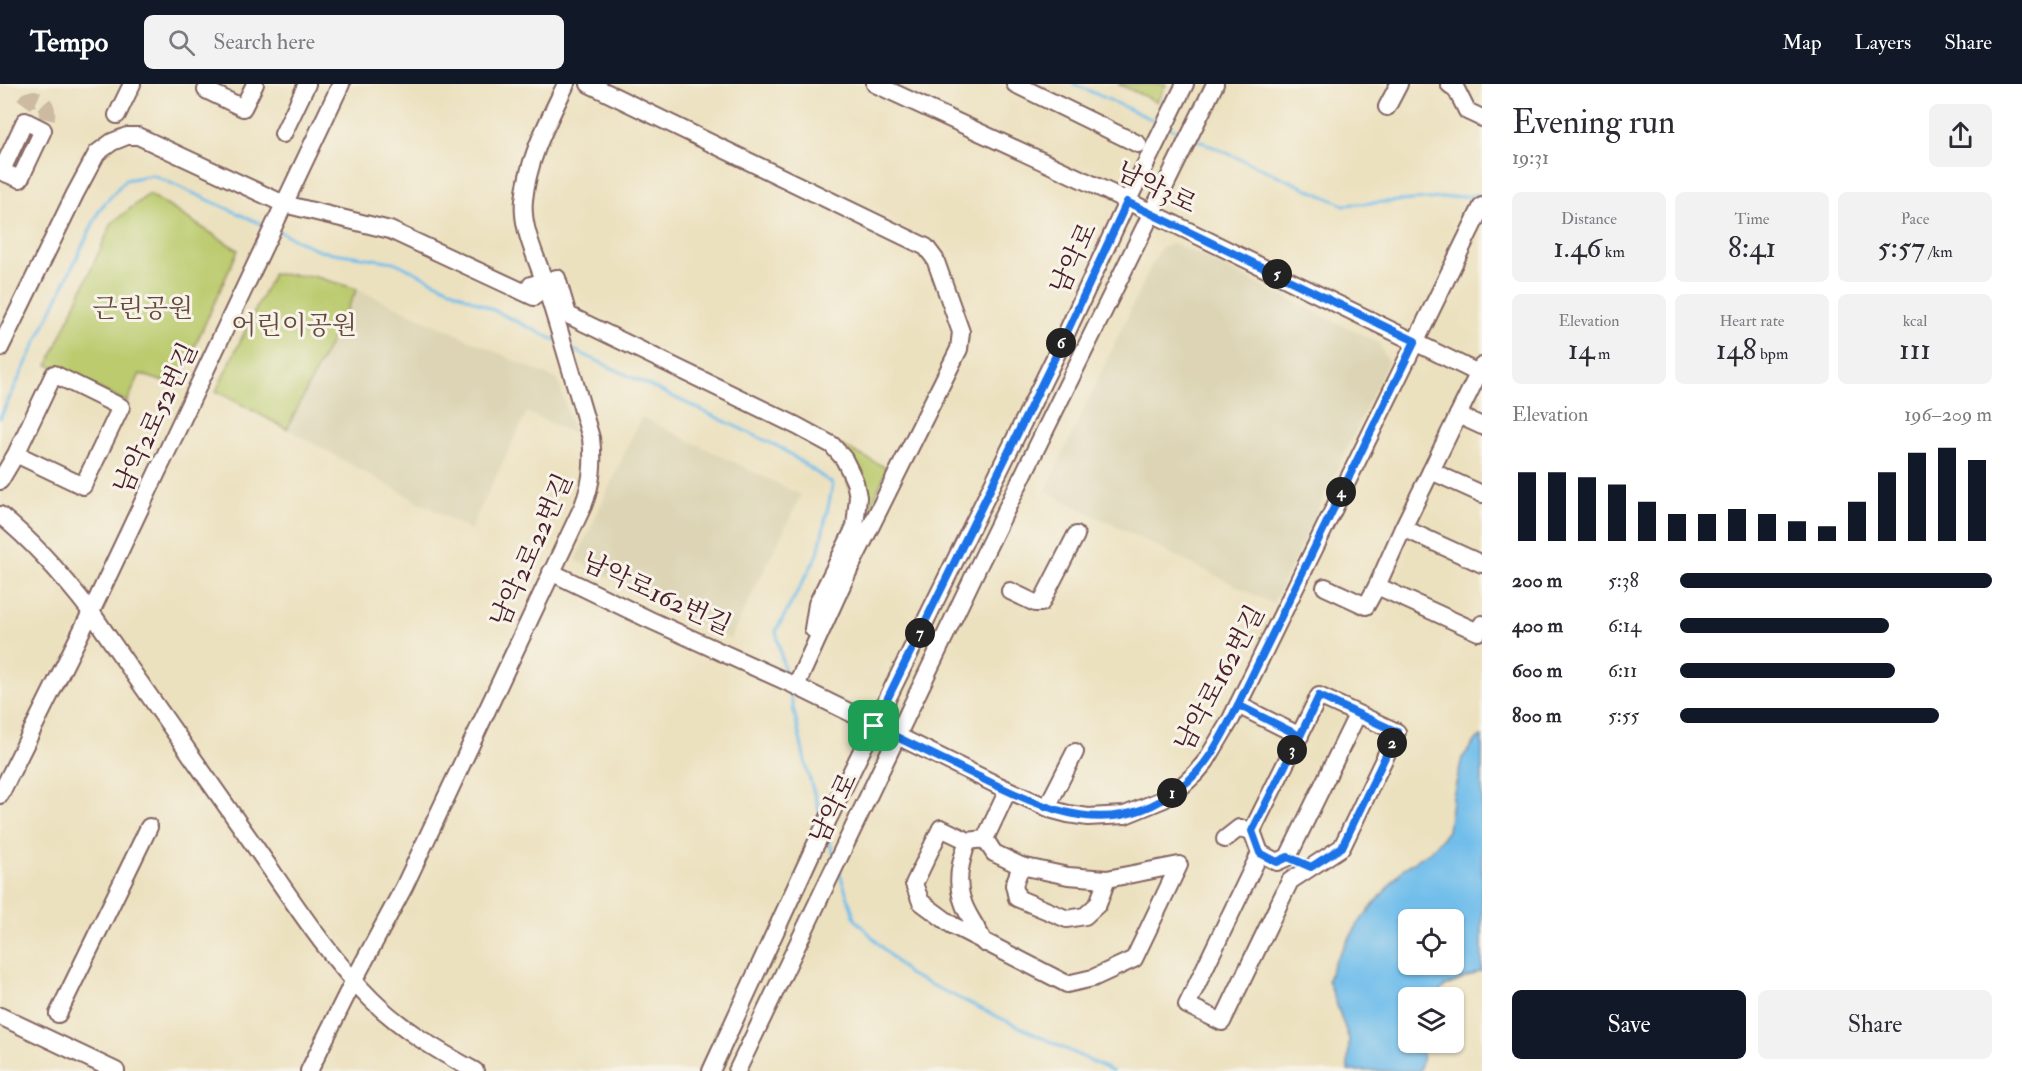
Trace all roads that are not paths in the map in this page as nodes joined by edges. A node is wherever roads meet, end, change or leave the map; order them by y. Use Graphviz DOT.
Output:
graph roads {
  1 [pos="132,84"];
  2 [pos="255,84"];
  3 [pos="307,84"];
  4 [pos="341,84"];
  5 [pos="566,84"];
  6 [pos="589,84"];
  7 [pos="875,84"];
  8 [pos="1015,84"];
  9 [pos="1185,84"];
  10 [pos="1215,84"];
  11 [pos="1399,84"];
  12 [pos="1449,84"];
  13 [pos="206,90"];
  14 [pos="1387,107"];
  15 [pos="117,116"];
  16 [pos="1482,118"];
  17 [pos="283,134"];
  18 [pos="1138,144"];
  19 [pos="1127,202"];
  20 [pos="284,204"];
  21 [pos="1482,206"];
  22 [pos="1152,213"];
  23 [pos="544,281"];
  24 [pos="1415,341"];
  25 [pos="0,348"];
  26 [pos="1480,369"];
  27 [pos="1458,414"];
  28 [pos="1482,426"];
  29 [pos="16,454"];
  30 [pos="1431,471"];
  31 [pos="0,481"];
  32 [pos="1482,494"];
  33 [pos="0,515"];
  34 [pos="1403,528"];
  35 [pos="1076,535"];
  36 [pos="1482,564"];
  37 [pos="551,572"];
  38 [pos="1377,586"];
  39 [pos="1325,587"];
  40 [pos="1010,591"];
  41 [pos="91,612"];
  42 [pos="1482,624"];
  43 [pos="813,629"];
  44 [pos="793,685"];
  45 [pos="1238,705"];
  46 [pos="1357,715"];
  47 [pos="874,726"];
  48 [pos="1300,736"];
  49 [pos="896,737"];
  50 [pos="1075,752"];
  51 [pos="1008,790"];
  52 [pos="0,795"];
  53 [pos="1047,807"];
  54 [pos="149,826"];
  55 [pos="1252,831"];
  56 [pos="985,839"];
  57 [pos="1225,839"];
  58 [pos="968,841"];
  59 [pos="1260,853"];
  60 [pos="1283,859"];
  61 [pos="1021,866"];
  62 [pos="1311,867"];
  63 [pos="1107,879"];
  64 [pos="1290,881"];
  65 [pos="984,943"];
  66 [pos="354,980"];
  67 [pos="58,1014"];
  68 [pos="0,1016"];
  69 [pos="116,1071"];
  70 [pos="309,1071"];
  71 [pos="475,1071"];
  72 [pos="711,1071"];
  73 [pos="737,1071"];
  1 -- 15 [label="street"];
  2 -- 13 [label="street"];
  3 -- 17 [label="street"];
  4 -- 20 [label="street, 남악2로52번길"];
  5 -- 23 [label="street, 남악2로22번길"];
  6 -- 44 [label="street"];
  7 -- 19 [label="street, 남악3로"];
  8 -- 18 [label="street"];
  9 -- 19 [label="street, 남악로"];
  10 -- 22 [label="street, 남악로"];
  11 -- 14 [label="street"];
  12 -- 16 [label="street"];
  19 -- 22 [label="street, 남악3로"];
  19 -- 47 [label="street, 남악로"];
  20 -- 23 [label="street"];
  20 -- 25 [label="street"];
  20 -- 41 [label="street, 남악2로52번길"];
  21 -- 24 [label="street, 남악로162번길"];
  22 -- 24 [label="street, 남악3로"];
  22 -- 49 [label="street, 남악로"];
  23 -- 37 [label="street, 남악2로22번길"];
  23 -- 43 [label="street"];
  24 -- 26 [label="street, 남악3로"];
  24 -- 45 [label="street, 남악로162번길"];
  26 -- 27 [label="street"];
  27 -- 28 [label="street"];
  27 -- 30 [label="street"];
  29 -- 29 [label="street"];
  29 -- 31 [label="street"];
  30 -- 32 [label="street"];
  30 -- 34 [label="street"];
  33 -- 41 [label="street"];
  34 -- 36 [label="street"];
  34 -- 38 [label="street"];
  35 -- 40 [label="street"];
  37 -- 44 [label="street, 남악로162번길"];
  37 -- 66 [label="street, 남악2로22번길"];
  38 -- 39 [label="street"];
  38 -- 42 [label="street"];
  41 -- 52 [label="street, 남악2로52번길"];
  41 -- 66 [label="street"];
  44 -- 47 [label="street, 남악로162번길"];
  45 -- 48 [label="street"];
  45 -- 53 [label="street, 남악로162번길"];
  46 -- 48 [label="street"];
  46 -- 60 [label="street"];
  46 -- 62 [label="street"];
  47 -- 49 [label="street, 남악로162번길"];
  47 -- 72 [label="street, 남악로"];
  48 -- 55 [label="street"];
  49 -- 51 [label="street, 남악로162번길"];
  49 -- 73 [label="street, 남악로"];
  50 -- 53 [label="street"];
  51 -- 53 [label="street, 남악로162번길"];
  51 -- 56 [label="street"];
  54 -- 67 [label="street"];
  55 -- 57 [label="street"];
  55 -- 59 [label="street"];
  56 -- 58 [label="street"];
  56 -- 61 [label="street"];
  58 -- 65 [label="street"];
  58 -- 65 [label="street"];
  59 -- 60 [label="street"];
  59 -- 64 [label="street"];
  60 -- 62 [label="street"];
  60 -- 64 [label="street"];
  61 -- 63 [label="street"];
  61 -- 63 [label="street"];
  62 -- 64 [label="street"];
  63 -- 65 [label="street"];
  66 -- 70 [label="street, 남악2로22번길"];
  66 -- 71 [label="street"];
  68 -- 69 [label="street"];
}
